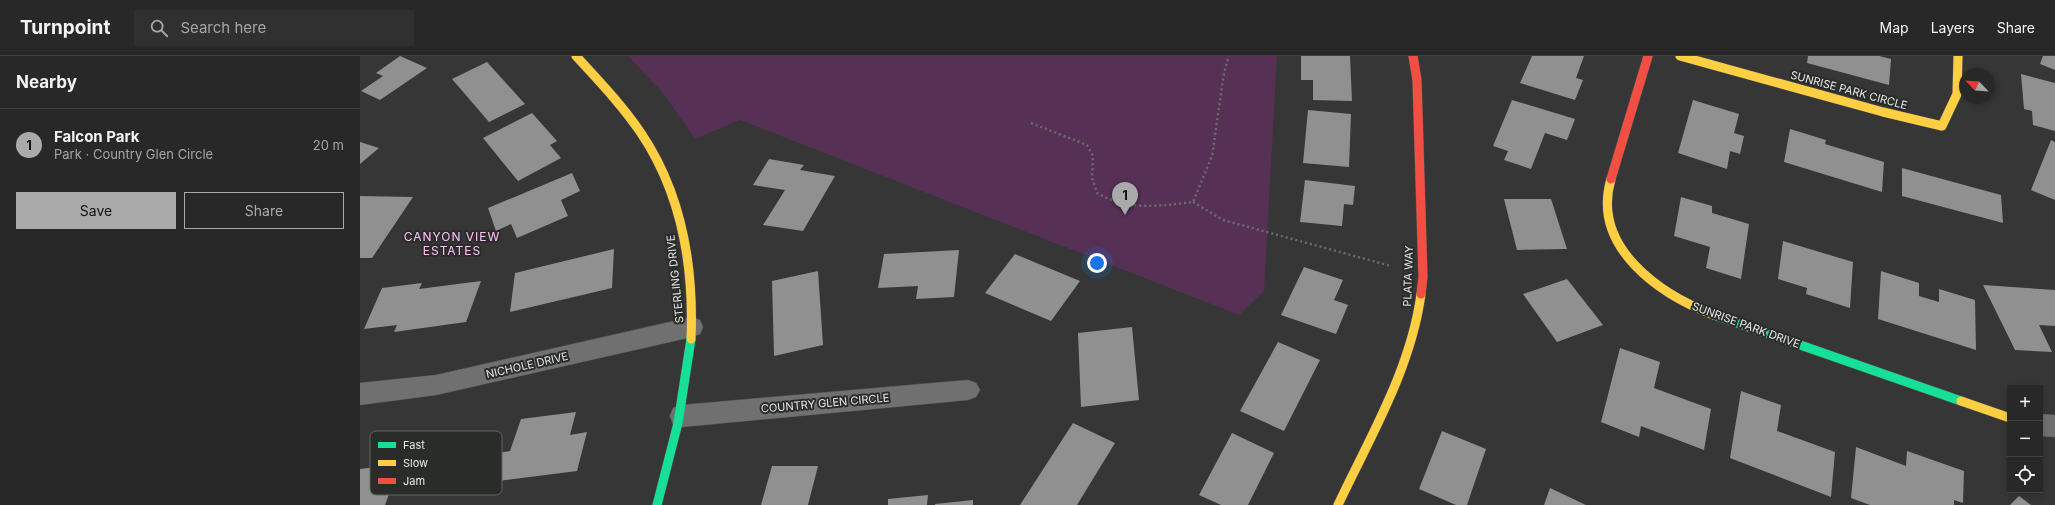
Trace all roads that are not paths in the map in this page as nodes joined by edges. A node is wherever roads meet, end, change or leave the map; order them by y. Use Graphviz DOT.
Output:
graph roads {
  1 [pos="576,56"];
  2 [pos="1413,56"];
  3 [pos="1648,56"];
  4 [pos="1680,56"];
  5 [pos="1958,56"];
  6 [pos="692,327"];
  7 [pos="968,390"];
  8 [pos="360,394"];
  9 [pos="682,416"];
  10 [pos="2007,417"];
  11 [pos="2043,425"];
  12 [pos="2055,426"];
  13 [pos="657,505"];
  14 [pos="1338,505"];
  1 -- 6 [label="street, STERLING DRIVE"];
  2 -- 14 [label="street, PLATA WAY"];
  3 -- 10 [label="street, SUNRISE PARK DRIVE"];
  4 -- 5 [label="street, SUNRISE PARK CIRCLE"];
  6 -- 8 [label="street, NICHOLE DRIVE"];
  6 -- 9 [label="street, STERLING DRIVE"];
  7 -- 9 [label="street, COUNTRY GLEN CIRCLE"];
  9 -- 13 [label="street, STERLING DRIVE"];
  11 -- 12 [label="street"];
}
